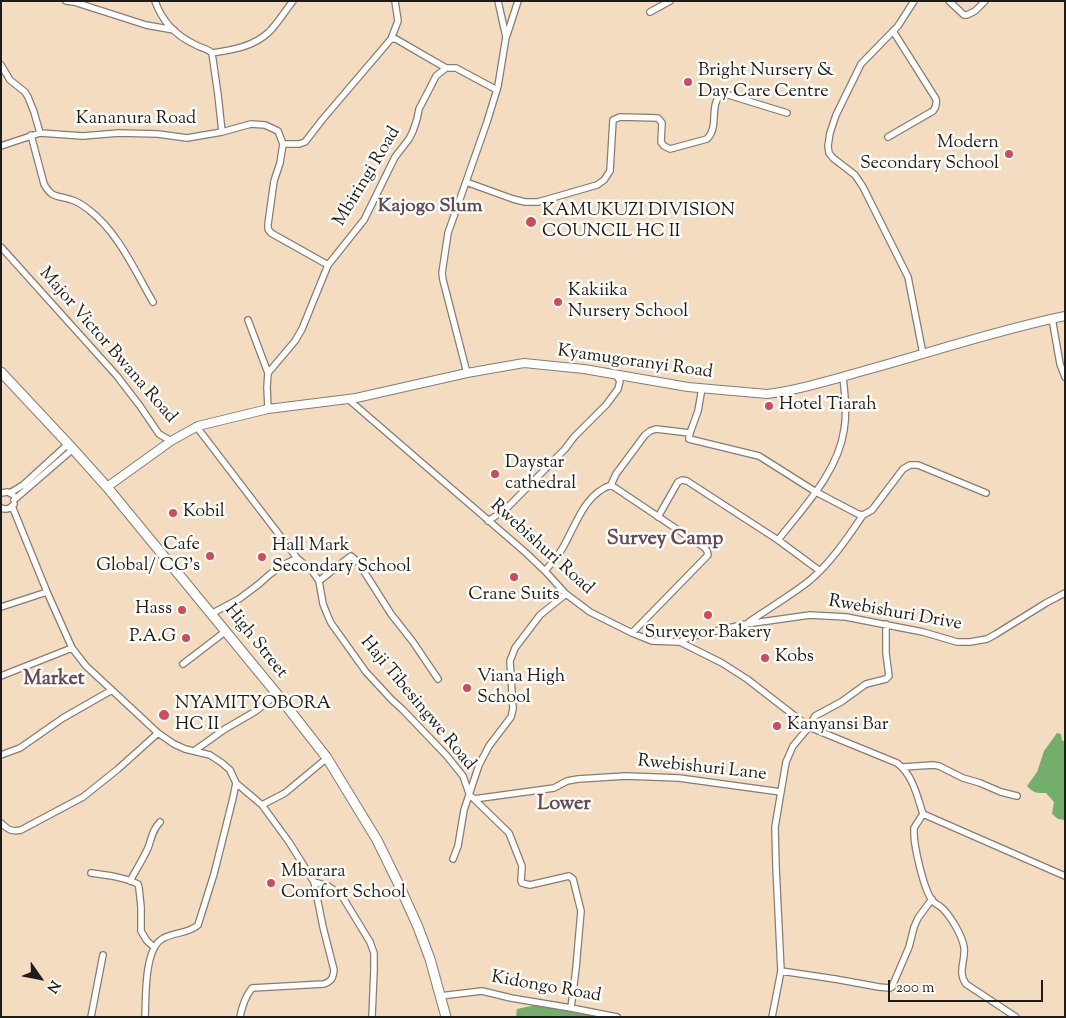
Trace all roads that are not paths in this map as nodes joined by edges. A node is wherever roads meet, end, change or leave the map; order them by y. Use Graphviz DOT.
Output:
graph roads {
  1 [pos="66,1"];
  2 [pos="155,1"];
  3 [pos="395,1"];
  4 [pos="498,1"];
  5 [pos="518,1"];
  6 [pos="670,1"];
  7 [pos="914,1"];
  8 [pos="949,1"];
  9 [pos="985,1"];
  10 [pos="292,2"];
  11 [pos="650,12"];
  12 [pos="174,30"];
  13 [pos="894,31"];
  14 [pos="506,37"];
  15 [pos="391,39"];
  16 [pos="212,53"];
  17 [pos="1,65"];
  18 [pos="446,68"];
  19 [pos="497,90"];
  20 [pos="788,113"];
  21 [pos="222,132"];
  22 [pos="40,133"];
  23 [pos="31,135"];
  24 [pos="888,137"];
  25 [pos="283,144"];
  26 [pos="1,146"];
  27 [pos="466,182"];
  28 [pos="1,247"];
  29 [pos="328,265"];
  30 [pos="153,302"];
  31 [pos="1065,316"];
  32 [pos="1052,318"];
  33 [pos="248,320"];
  34 [pos="923,354"];
  35 [pos="1,372"];
  36 [pos="268,373"];
  37 [pos="467,373"];
  38 [pos="616,375"];
  39 [pos="843,377"];
  40 [pos="1065,377"];
  41 [pos="702,388"];
  42 [pos="348,399"];
  43 [pos="268,409"];
  44 [pos="196,426"];
  45 [pos="690,433"];
  46 [pos="171,441"];
  47 [pos="71,446"];
  48 [pos="611,485"];
  49 [pos="107,487"];
  50 [pos="816,492"];
  51 [pos="1,493"];
  52 [pos="10,493"];
  53 [pos="986,493"];
  54 [pos="14,500"];
  55 [pos="12,506"];
  56 [pos="1,508"];
  57 [pos="863,515"];
  58 [pos="658,517"];
  59 [pos="488,520"];
  60 [pos="778,540"];
  61 [pos="297,558"];
  62 [pos="545,571"];
  63 [pos="820,571"];
  64 [pos="319,581"];
  65 [pos="46,592"];
  66 [pos="1065,593"];
  67 [pos="566,594"];
  68 [pos="1,607"];
  69 [pos="212,614"];
  70 [pos="746,624"];
  71 [pos="886,624"];
  72 [pos="226,632"];
  73 [pos="632,633"];
  74 [pos="680,642"];
  75 [pos="72,648"];
  76 [pos="182,664"];
  77 [pos="1,676"];
  78 [pos="438,679"];
  79 [pos="112,690"];
  80 [pos="277,694"];
  81 [pos="809,727"];
  82 [pos="158,733"];
  83 [pos="194,751"];
  84 [pos="1,755"];
  85 [pos="327,758"];
  86 [pos="903,767"];
  87 [pos="236,783"];
  88 [pos="780,792"];
  89 [pos="1017,796"];
  90 [pos="472,797"];
  91 [pos="262,805"];
  92 [pos="923,814"];
  93 [pos="160,822"];
  94 [pos="1,823"];
  95 [pos="453,859"];
  96 [pos="91,873"];
  97 [pos="1065,876"];
  98 [pos="130,881"];
  99 [pos="314,882"];
  100 [pos="932,899"];
  101 [pos="154,948"];
  102 [pos="103,956"];
  103 [pos="781,971"];
  104 [pos="440,996"];
  105 [pos="571,1008"];
  106 [pos="91,1017"];
  107 [pos="145,1017"];
  108 [pos="240,1017"];
  109 [pos="372,1017"];
  110 [pos="446,1017"];
  111 [pos="617,1017"];
  112 [pos="772,1017"];
  113 [pos="1016,1017"];
  1 -- 12 [label="street"];
  2 -- 12 [label="street"];
  3 -- 15 [label="street"];
  4 -- 14 [label="street"];
  5 -- 14 [label="street"];
  6 -- 11 [label="street"];
  7 -- 13 [label="street"];
  8 -- 9 [label="street"];
  10 -- 16 [label="street"];
  12 -- 16 [label="street"];
  13 -- 24 [label="street"];
  13 -- 34 [label="street"];
  14 -- 19 [label="street"];
  15 -- 18 [label="street"];
  15 -- 25 [label="street"];
  16 -- 21 [label="street"];
  17 -- 22 [label="street"];
  18 -- 19 [label="street"];
  18 -- 29 [label="street, Mbiringi Road"];
  19 -- 27 [label="street"];
  20 -- 27 [label="street"];
  21 -- 22 [label="street, Kananura Road"];
  21 -- 25 [label="street, Kananura Road"];
  22 -- 23 [label="street, Kananura Road"];
  23 -- 26 [label="street, Kananura Road"];
  23 -- 30 [label="street"];
  25 -- 29 [label="street"];
  27 -- 37 [label="street"];
  28 -- 46 [label="street, Major Victor Bwana Road"];
  29 -- 36 [label="street, Mbiringi Road"];
  31 -- 32 [label="street, Kyamugoranyi Road"];
  32 -- 34 [label="street, Kyamugoranyi Road"];
  32 -- 40 [label="street"];
  33 -- 36 [label="street"];
  34 -- 39 [label="street, Kyamugoranyi Road"];
  35 -- 47 [label="main road, High Street"];
  36 -- 43 [label="street"];
  37 -- 38 [label="street, Kyamugoranyi Road"];
  37 -- 42 [label="street, Kyamugoranyi Road"];
  38 -- 41 [label="street, Kyamugoranyi Road"];
  38 -- 59 [label="street"];
  39 -- 41 [label="street, Kyamugoranyi Road"];
  39 -- 50 [label="street"];
  41 -- 45 [label="street"];
  42 -- 43 [label="street, Kyamugoranyi Road"];
  42 -- 59 [label="street, Rwebishuri Road"];
  43 -- 44 [label="street, Kyamugoranyi Road"];
  44 -- 46 [label="street, Kyamugoranyi Road"];
  44 -- 61 [label="street"];
  45 -- 48 [label="street"];
  45 -- 50 [label="street"];
  46 -- 49 [label="street, Kyamugoranyi Road"];
  47 -- 49 [label="main road, High Street"];
  47 -- 52 [label="street"];
  47 -- 54 [label="street"];
  48 -- 58 [label="street"];
  48 -- 62 [label="street"];
  49 -- 69 [label="main road, High Street"];
  50 -- 57 [label="street"];
  50 -- 60 [label="street"];
  51 -- 52 [label="street"];
  52 -- 54 [label="street"];
  53 -- 57 [label="street"];
  54 -- 55 [label="street"];
  55 -- 56 [label="street"];
  55 -- 65 [label="street"];
  57 -- 63 [label="street"];
  58 -- 60 [label="street"];
  58 -- 73 [label="street"];
  59 -- 62 [label="street, Rwebishuri Road"];
  60 -- 63 [label="street"];
  61 -- 64 [label="street"];
  61 -- 69 [label="street"];
  62 -- 67 [label="street, Rwebishuri Road"];
  63 -- 70 [label="street"];
  64 -- 78 [label="street"];
  64 -- 90 [label="street, Haji Tibesingwe Road"];
  65 -- 68 [label="street"];
  65 -- 75 [label="street"];
  66 -- 71 [label="street, Rwebishuri Drive"];
  67 -- 73 [label="street, Rwebishuri Road"];
  67 -- 90 [label="street"];
  69 -- 72 [label="main road, High Street"];
  70 -- 71 [label="street, Rwebishuri Drive"];
  70 -- 74 [label="street, Rwebishuri Drive"];
  71 -- 81 [label="street"];
  72 -- 76 [label="street"];
  72 -- 80 [label="main road, High Street"];
  73 -- 74 [label="street, Rwebishuri Road"];
  74 -- 81 [label="street, Rwebishuri Road"];
  75 -- 77 [label="street"];
  75 -- 79 [label="street"];
  79 -- 82 [label="street"];
  79 -- 84 [label="street"];
  80 -- 83 [label="street"];
  80 -- 85 [label="main road, High Street"];
  81 -- 86 [label="street, Rwebishuri Road"];
  81 -- 88 [label="street"];
  82 -- 83 [label="street"];
  82 -- 94 [label="street"];
  83 -- 87 [label="street"];
  85 -- 91 [label="street"];
  85 -- 104 [label="main road, High Street"];
  86 -- 89 [label="street"];
  86 -- 92 [label="street"];
  87 -- 91 [label="street"];
  87 -- 101 [label="street"];
  88 -- 90 [label="street, Rwebishuri Lane"];
  88 -- 103 [label="street"];
  90 -- 95 [label="street"];
  90 -- 105 [label="street"];
  91 -- 99 [label="street"];
  92 -- 97 [label="street"];
  92 -- 100 [label="street"];
  93 -- 98 [label="street"];
  96 -- 98 [label="street"];
  98 -- 101 [label="street"];
  99 -- 108 [label="street"];
  99 -- 109 [label="street"];
  100 -- 103 [label="street"];
  100 -- 113 [label="street"];
  101 -- 107 [label="street"];
  102 -- 106 [label="street"];
  103 -- 112 [label="street"];
  104 -- 105 [label="street, Kidongo Road"];
  104 -- 110 [label="main road, High Street"];
  105 -- 111 [label="street, Kidongo Road"];
}
